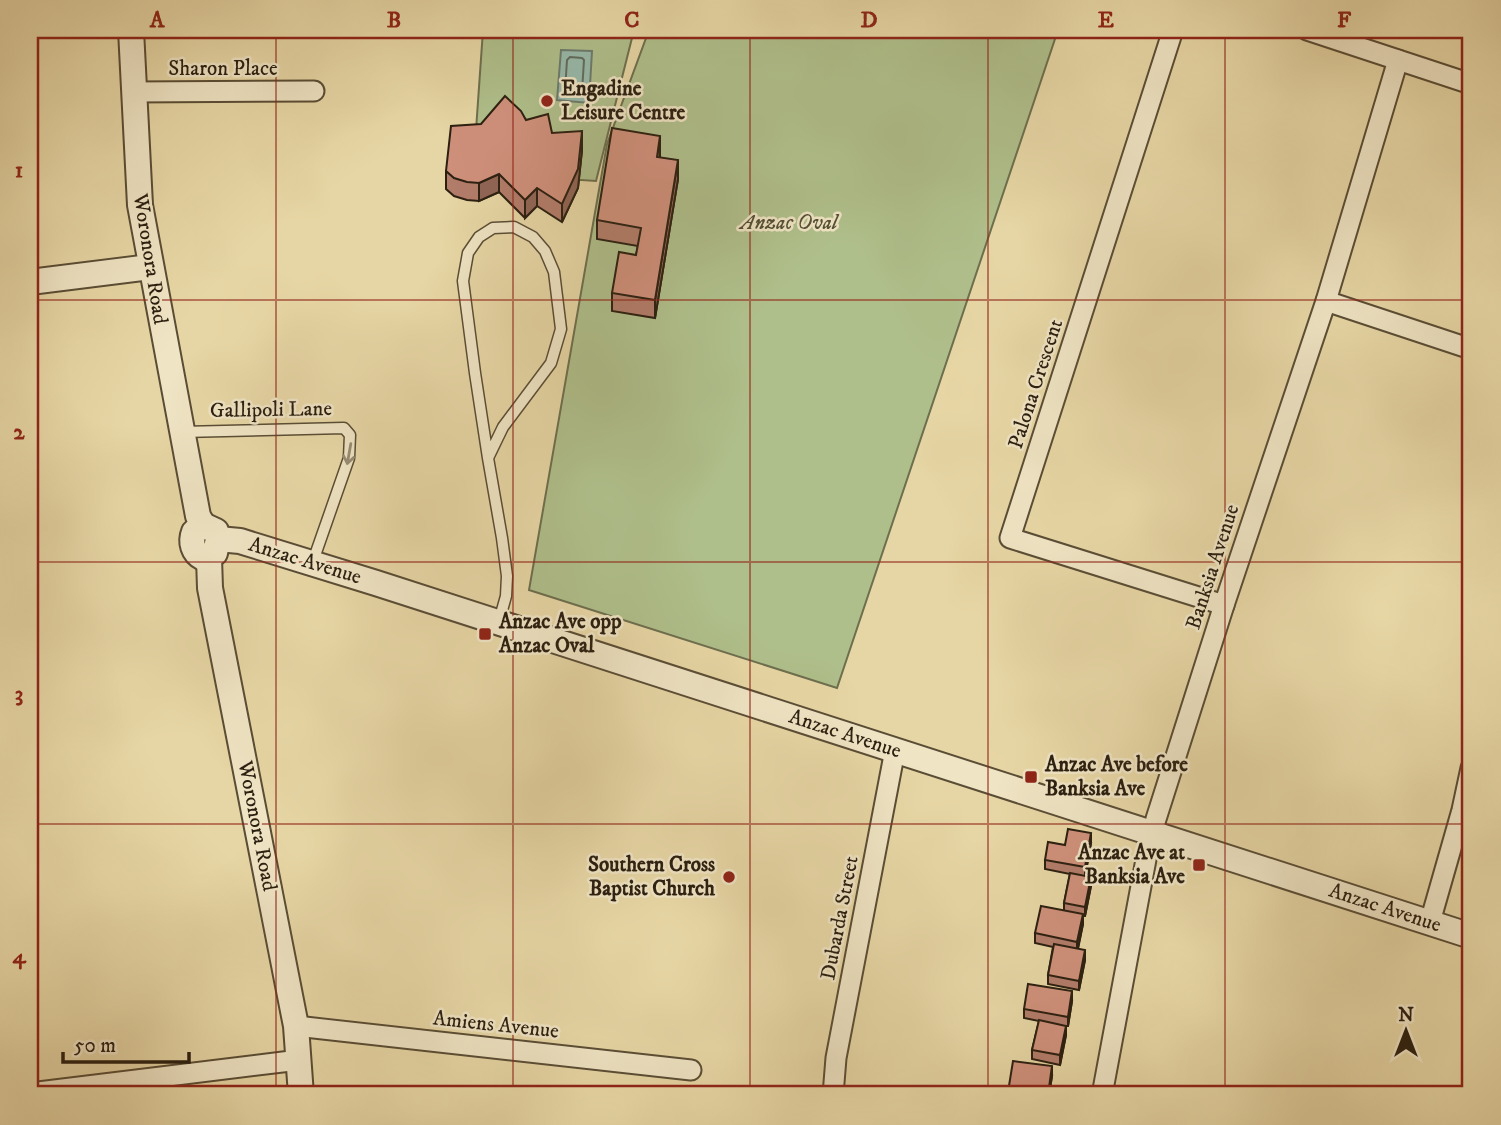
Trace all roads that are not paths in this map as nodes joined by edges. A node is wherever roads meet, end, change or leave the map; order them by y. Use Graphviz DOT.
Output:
graph roads {
  1 [pos="131,30"];
  2 [pos="1173,30"];
  3 [pos="1307,30"];
  4 [pos="1398,61"];
  5 [pos="1471,85"];
  6 [pos="314,91"];
  7 [pos="133,92"];
  8 [pos="150,267"];
  9 [pos="30,282"];
  10 [pos="1326,301"];
  11 [pos="1471,349"];
  12 [pos="181,432"];
  13 [pos="488,458"];
  14 [pos="210,541"];
  15 [pos="312,564"];
  16 [pos="1224,605"];
  17 [pos="499,622"];
  18 [pos="895,750"];
  19 [pos="1471,768"];
  20 [pos="1152,833"];
  21 [pos="1430,922"];
  22 [pos="1471,936"];
  23 [pos="296,1026"];
  24 [pos="299,1060"];
  25 [pos="691,1070"];
  26 [pos="30,1093"];
  27 [pos="301,1095"];
  28 [pos="833,1095"];
  29 [pos="1102,1095"];
  1 -- 7 [label="street, Woronora Road"];
  2 -- 16 [label="street, Palona Crescent"];
  3 -- 4 [label="street"];
  4 -- 5 [label="street"];
  4 -- 10 [label="street, Banksia Avenue"];
  6 -- 7 [label="street, Sharon Place"];
  7 -- 8 [label="street, Woronora Road"];
  8 -- 9 [label="street"];
  8 -- 12 [label="street, Woronora Road"];
  10 -- 11 [label="street"];
  10 -- 16 [label="street, Banksia Avenue"];
  12 -- 14 [label="street, Woronora Road"];
  12 -- 15 [label="lane, Gallipoli Lane, one-way"];
  13 -- 13 [label="lane"];
  13 -- 17 [label="lane"];
  14 -- 15 [label="street, Anzac Avenue"];
  14 -- 23 [label="street, Woronora Road"];
  15 -- 17 [label="street, Anzac Avenue"];
  16 -- 20 [label="street, Banksia Avenue"];
  17 -- 18 [label="street, Anzac Avenue"];
  18 -- 20 [label="street, Anzac Avenue"];
  18 -- 28 [label="street, Dubarda Street"];
  19 -- 21 [label="street"];
  20 -- 21 [label="street, Anzac Avenue"];
  20 -- 29 [label="street, Banksia Avenue"];
  21 -- 22 [label="street, Anzac Avenue"];
  23 -- 24 [label="street, Woronora Road"];
  23 -- 25 [label="street, Amiens Avenue"];
  24 -- 26 [label="street"];
  24 -- 27 [label="street, Woronora Road"];
}
